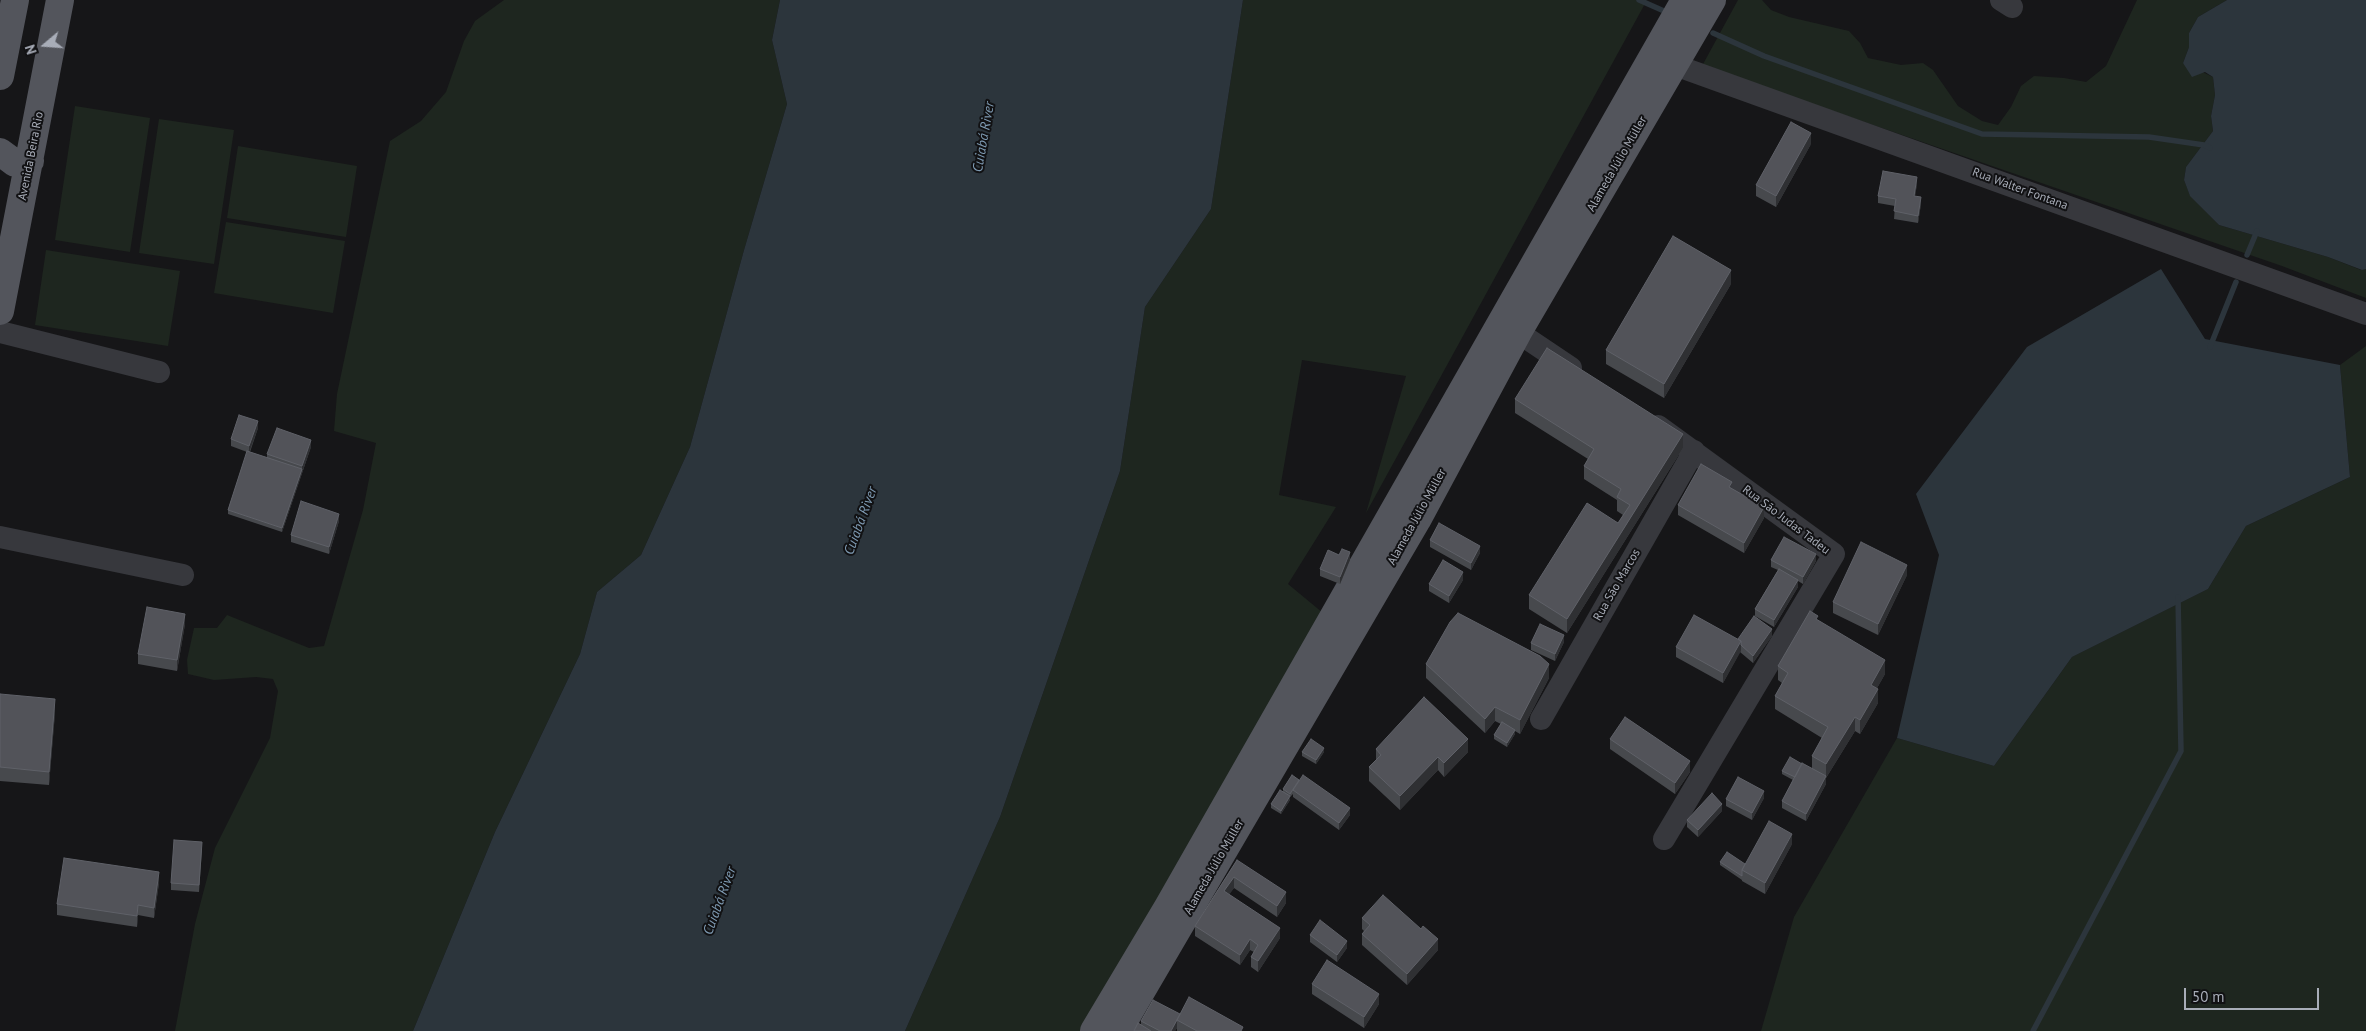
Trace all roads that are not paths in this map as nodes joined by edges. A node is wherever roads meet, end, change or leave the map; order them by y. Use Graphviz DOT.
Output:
graph roads {
  1 [pos="16,0"];
  2 [pos="60,0"];
  3 [pos="1685,0"];
  4 [pos="1712,0"];
  5 [pos="1663,61"];
  6 [pos="0,76"];
  7 [pos="0,152"];
  8 [pos="30,161"];
  9 [pos="0,311"];
  10 [pos="2366,314"];
  11 [pos="1510,327"];
  12 [pos="0,332"];
  13 [pos="159,372"];
  14 [pos="1590,380"];
  15 [pos="1638,413"];
  16 [pos="1694,451"];
  17 [pos="0,536"];
  18 [pos="183,575"];
  19 [pos="1541,719"];
  20 [pos="1664,839"];
  21 [pos="1094,1031"];
  22 [pos="1118,1031"];
  1 -- 6 [label="main road"];
  2 -- 8 [label="main road, Avenida Beira Rio"];
  3 -- 5 [label="main road, Alameda Júlio Müller"];
  4 -- 5 [label="main road, Alameda Júlio Müller"];
  5 -- 10 [label="street, Rua Walter Fontana"];
  5 -- 11 [label="main road, Alameda Júlio Müller"];
  7 -- 8 [label="main road"];
  8 -- 9 [label="main road, Avenida Beira Rio"];
  11 -- 14 [label="street"];
  11 -- 21 [label="main road, Alameda Júlio Müller"];
  11 -- 22 [label="main road, Alameda Júlio Müller"];
  12 -- 13 [label="street"];
  15 -- 16 [label="street, Rua São Judas Tadeu"];
  16 -- 19 [label="street, Rua São Marcos"];
  16 -- 20 [label="street, Rua São Judas Tadeu"];
  17 -- 18 [label="street"];
}
